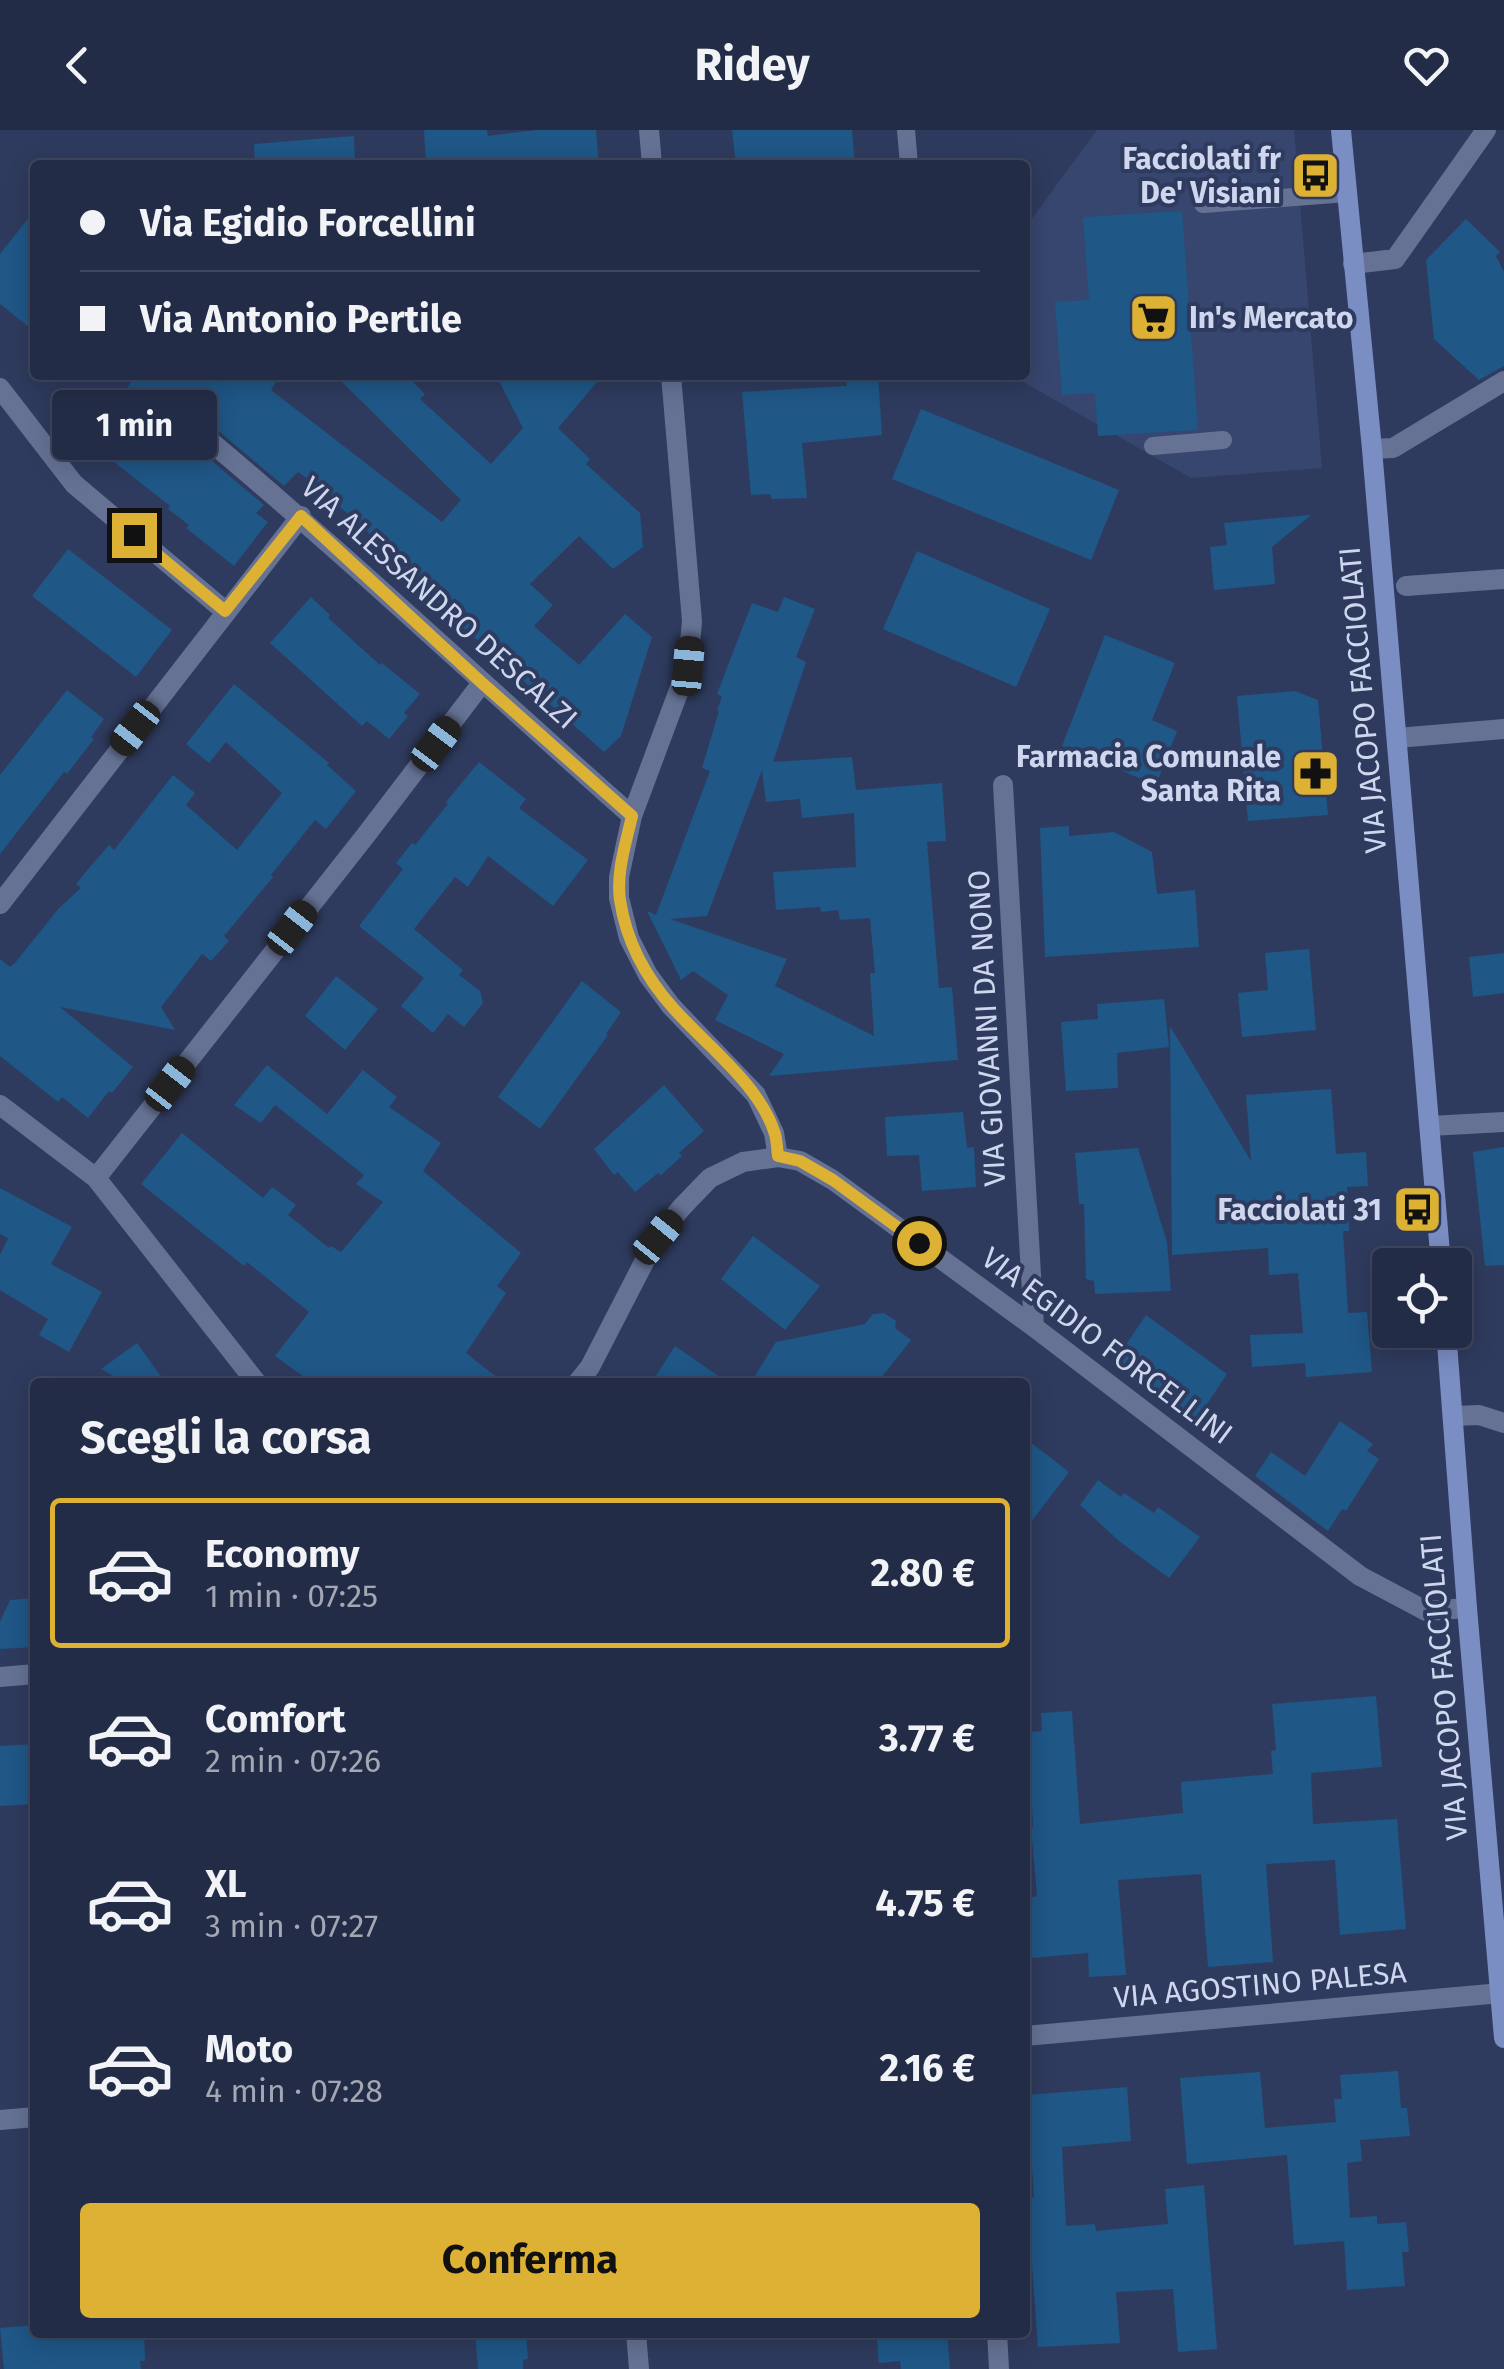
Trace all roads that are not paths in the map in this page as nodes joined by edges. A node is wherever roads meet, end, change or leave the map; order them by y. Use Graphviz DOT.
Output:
graph roads {
  1 [pos="649,130"];
  2 [pos="906,130"];
  3 [pos="1341,130"];
  4 [pos="1486,130"];
  5 [pos="652,160"];
  6 [pos="909,160"];
  7 [pos="1347,193"];
  8 [pos="1203,204"];
  9 [pos="1353,264"];
  10 [pos="670,380"];
  11 [pos="1504,381"];
  12 [pos="0,388"];
  13 [pos="205,436"];
  14 [pos="1224,440"];
  15 [pos="1153,446"];
  16 [pos="1372,448"];
  17 [pos="301,516"];
  18 [pos="1504,580"];
  19 [pos="1406,586"];
  20 [pos="225,611"];
  21 [pos="482,683"];
  22 [pos="1504,730"];
  23 [pos="1396,738"];
  24 [pos="1003,785"];
  25 [pos="632,816"];
  26 [pos="0,904"];
  27 [pos="0,1106"];
  28 [pos="1504,1122"];
  29 [pos="1430,1126"];
  30 [pos="778,1156"];
  31 [pos="96,1178"];
  32 [pos="1440,1248"];
  33 [pos="1034,1327"];
  34 [pos="1447,1348"];
  35 [pos="253,1378"];
  36 [pos="581,1378"];
  37 [pos="1453,1416"];
  38 [pos="1504,1424"];
  39 [pos="1466,1608"];
  40 [pos="30,1674"];
  41 [pos="0,1677"];
  42 [pos="1500,1933"];
  43 [pos="1502,1993"];
  44 [pos="1030,2036"];
  45 [pos="1504,2038"];
  46 [pos="30,2117"];
  47 [pos="0,2120"];
  48 [pos="636,2338"];
  49 [pos="996,2338"];
  50 [pos="639,2369"];
  51 [pos="999,2369"];
  1 -- 5 [label="street"];
  2 -- 6 [label="lane"];
  3 -- 7 [label="main road, VIA JACOPO FACCIOLATI"];
  4 -- 9 [label="street"];
  7 -- 8 [label="lane"];
  7 -- 9 [label="main road, VIA JACOPO FACCIOLATI"];
  9 -- 16 [label="main road, VIA JACOPO FACCIOLATI"];
  10 -- 25 [label="street"];
  11 -- 16 [label="street"];
  12 -- 20 [label="street"];
  13 -- 17 [label="street, VIA ALESSANDRO DESCALZI"];
  14 -- 15 [label="lane"];
  16 -- 23 [label="main road, VIA JACOPO FACCIOLATI"];
  17 -- 20 [label="street"];
  17 -- 21 [label="street, VIA ALESSANDRO DESCALZI"];
  18 -- 19 [label="street"];
  20 -- 26 [label="street"];
  21 -- 25 [label="street, VIA ALESSANDRO DESCALZI"];
  21 -- 31 [label="street"];
  22 -- 23 [label="street"];
  23 -- 29 [label="main road, VIA JACOPO FACCIOLATI"];
  24 -- 33 [label="street, VIA GIOVANNI DA NONO"];
  25 -- 30 [label="street"];
  27 -- 31 [label="street"];
  28 -- 29 [label="street"];
  29 -- 32 [label="main road, VIA JACOPO FACCIOLATI"];
  30 -- 33 [label="street, VIA EGIDIO FORCELLINI"];
  30 -- 36 [label="street"];
  31 -- 35 [label="street"];
  33 -- 39 [label="street, VIA EGIDIO FORCELLINI"];
  34 -- 37 [label="main road, VIA JACOPO FACCIOLATI"];
  37 -- 38 [label="street"];
  37 -- 39 [label="main road, VIA JACOPO FACCIOLATI"];
  39 -- 42 [label="main road, VIA JACOPO FACCIOLATI"];
  40 -- 41 [label="street"];
  42 -- 43 [label="main road, VIA JACOPO FACCIOLATI"];
  43 -- 44 [label="street, VIA AGOSTINO PALESA"];
  43 -- 45 [label="main road, VIA JACOPO FACCIOLATI"];
  46 -- 47 [label="street"];
  48 -- 50 [label="street"];
  49 -- 51 [label="street"];
}
